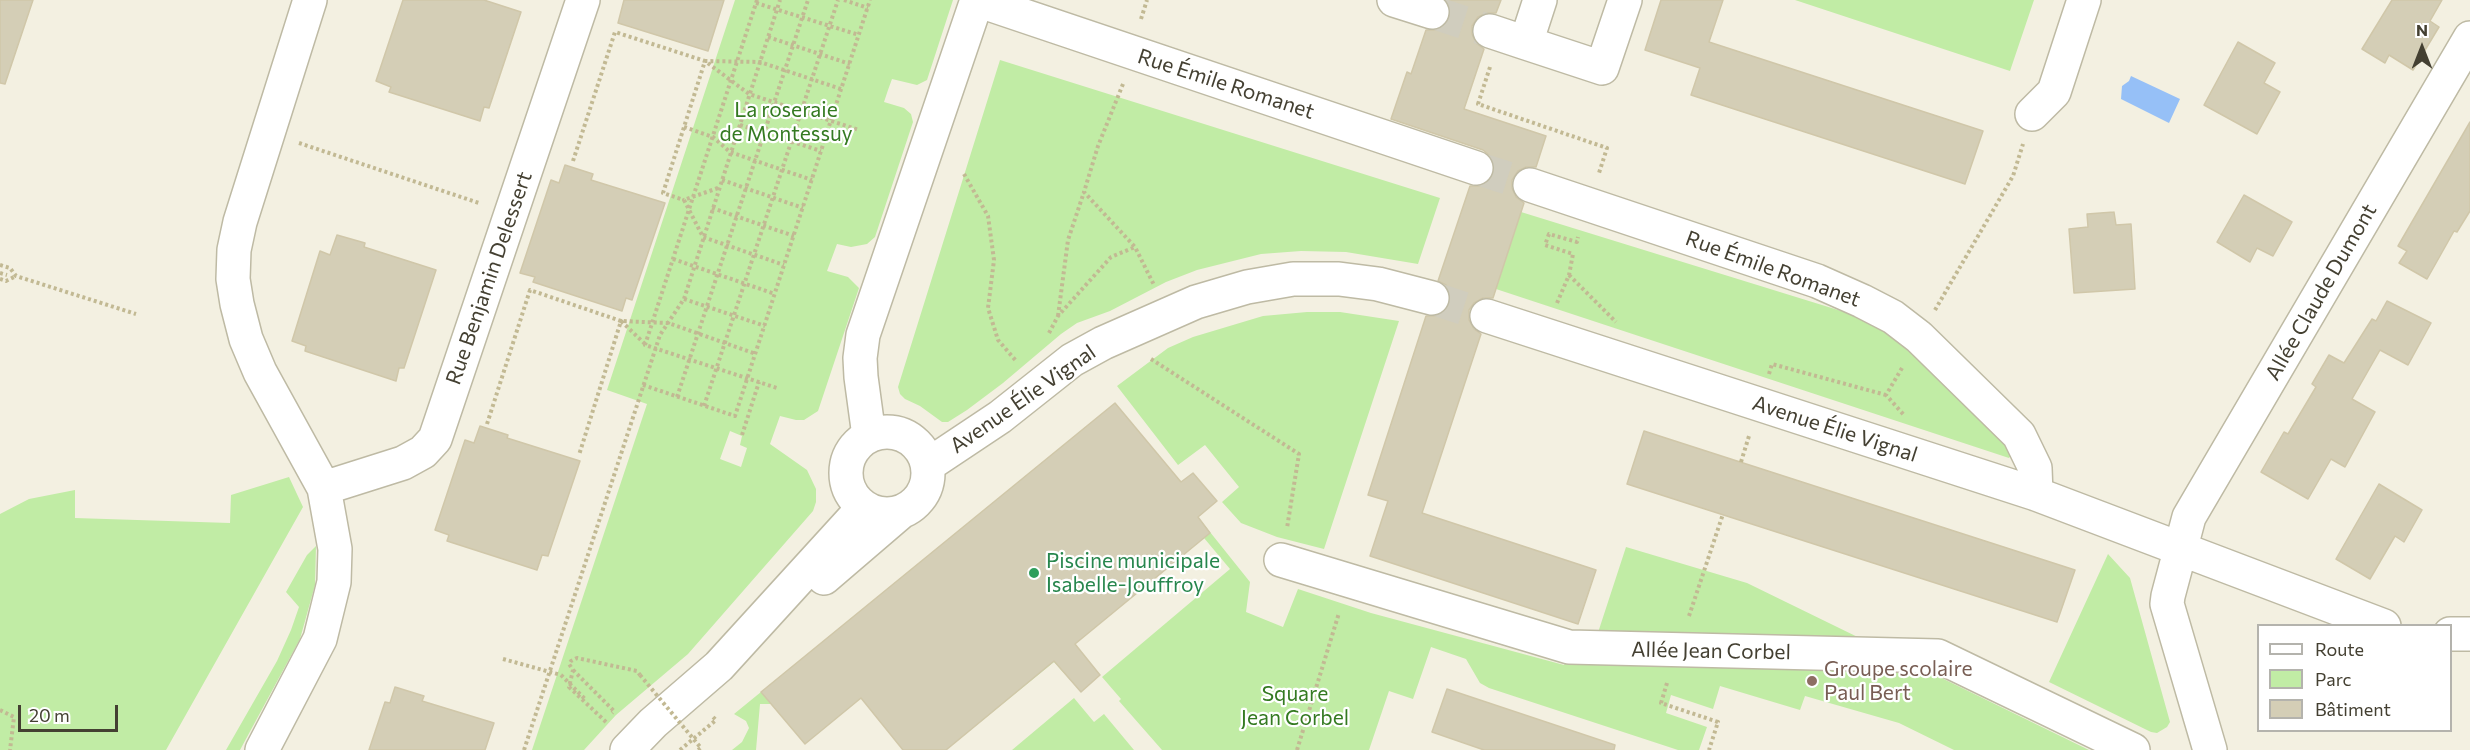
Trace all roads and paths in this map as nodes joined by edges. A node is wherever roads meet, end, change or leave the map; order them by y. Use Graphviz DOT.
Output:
graph roads {
  1 [pos="310,0"];
  2 [pos="583,0"];
  3 [pos="780,0"];
  4 [pos="808,0"];
  5 [pos="838,0"];
  6 [pos="844,0"];
  7 [pos="870,0"];
  8 [pos="977,0"];
  9 [pos="1394,0"];
  10 [pos="1540,0"];
  11 [pos="1625,0"];
  12 [pos="2084,0"];
  13 [pos="757,1"];
  14 [pos="868,8"];
  15 [pos="777,9"];
  16 [pos="1432,12"];
  17 [pos="803,17"];
  18 [pos="830,26"];
  19 [pos="859,35"];
  20 [pos="1506,36"];
  21 [pos="768,37"];
  22 [pos="2470,38"];
  23 [pos="793,46"];
  24 [pos="820,55"];
  25 [pos="705,61"];
  26 [pos="737,61"];
  27 [pos="760,62"];
  28 [pos="850,64"];
  29 [pos="785,70"];
  30 [pos="812,79"];
  31 [pos="731,80"];
  32 [pos="841,89"];
  33 [pos="749,94"];
  34 [pos="1119,98"];
  35 [pos="775,102"];
  36 [pos="802,111"];
  37 [pos="2032,114"];
  38 [pos="831,121"];
  39 [pos="740,124"];
  40 [pos="684,127"];
  41 [pos="859,130"];
  42 [pos="268,132"];
  43 [pos="765,133"];
  44 [pos="713,137"];
  45 [pos="791,142"];
  46 [pos="821,151"];
  47 [pos="730,152"];
  48 [pos="573,161"];
  49 [pos="755,161"];
  50 [pos="1476,168"];
  51 [pos="782,170"];
  52 [pos="964,174"];
  53 [pos="722,180"];
  54 [pos="812,180"];
  55 [pos="1597,180"];
  56 [pos="1530,185"];
  57 [pos="719,188"];
  58 [pos="746,188"];
  59 [pos="1084,192"];
  60 [pos="693,197"];
  61 [pos="773,198"];
  62 [pos="684,200"];
  63 [pos="481,203"];
  64 [pos="712,208"];
  65 [pos="803,208"];
  66 [pos="689,210"];
  67 [pos="737,217"];
  68 [pos="764,226"];
  69 [pos="794,236"];
  70 [pos="704,237"];
  71 [pos="1576,242"];
  72 [pos="727,245"];
  73 [pos="1135,247"];
  74 [pos="754,255"];
  75 [pos="673,259"];
  76 [pos="0,265"];
  77 [pos="784,265"];
  78 [pos="694,266"];
  79 [pos="0,273"];
  80 [pos="7,275"];
  81 [pos="718,275"];
  82 [pos="1569,275"];
  83 [pos="16,276"];
  84 [pos="0,279"];
  85 [pos="744,284"];
  86 [pos="1154,287"];
  87 [pos="775,294"];
  88 [pos="1432,298"];
  89 [pos="684,299"];
  90 [pos="707,307"];
  91 [pos="136,315"];
  92 [pos="734,316"];
  93 [pos="1058,316"];
  94 [pos="1487,316"];
  95 [pos="621,321"];
  96 [pos="653,322"];
  97 [pos="668,323"];
  98 [pos="765,326"];
  99 [pos="698,333"];
  100 [pos="1048,335"];
  101 [pos="1546,336"];
  102 [pos="1919,337"];
  103 [pos="725,343"];
  104 [pos="645,345"];
  105 [pos="656,349"];
  106 [pos="756,354"];
  107 [pos="1606,356"];
  108 [pos="690,360"];
  109 [pos="1152,360"];
  110 [pos="1021,367"];
  111 [pos="717,368"];
  112 [pos="748,379"];
  113 [pos="759,382"];
  114 [pos="643,386"];
  115 [pos="777,388"];
  116 [pos="1886,396"];
  117 [pos="677,397"];
  118 [pos="1758,404"];
  119 [pos="704,406"];
  120 [pos="487,424"];
  121 [pos="742,435"];
  122 [pos="869,436"];
  123 [pos="1901,450"];
  124 [pos="579,455"];
  125 [pos="928,465"];
  126 [pos="324,488"];
  127 [pos="2036,494"];
  128 [pos="864,507"];
  129 [pos="901,512"];
  130 [pos="1723,514"];
  131 [pos="1284,545"];
  132 [pos="2181,549"];
  133 [pos="1348,580"];
  134 [pos="1687,622"];
  135 [pos="2379,624"];
  136 [pos="2452,634"];
  137 [pos="2470,634"];
  138 [pos="503,659"];
  139 [pos="719,666"];
  140 [pos="573,670"];
  141 [pos="549,672"];
  142 [pos="1660,703"];
  143 [pos="0,710"];
  144 [pos="629,748"];
  145 [pos="699,749"];
  146 [pos="10,750"];
  147 [pos="262,750"];
  148 [pos="524,750"];
  149 [pos="1297,750"];
  150 [pos="1709,750"];
  151 [pos="2133,750"];
  152 [pos="2210,750"];
  1 -- 42 [label="street"];
  2 -- 126 [label="street, Rue Benjamin Delessert"];
  3 -- 15 [label="path"];
  4 -- 17 [label="path"];
  5 -- 18 [label="path"];
  6 -- 14 [label="path"];
  7 -- 14 [label="path"];
  8 -- 50 [label="street, Rue Émile Romanet"];
  8 -- 122 [label="street, Rue Émile Romanet"];
  9 -- 16 [label="street"];
  10 -- 20 [label="street"];
  11 -- 20 [label="street"];
  12 -- 37 [label="street"];
  13 -- 15 [label="path"];
  13 -- 26 [label="path"];
  14 -- 19 [label="path"];
  15 -- 17 [label="path"];
  15 -- 21 [label="path"];
  17 -- 18 [label="path"];
  17 -- 23 [label="path"];
  18 -- 19 [label="path"];
  18 -- 24 [label="path"];
  19 -- 28 [label="path"];
  20 -- 55 [label="path"];
  21 -- 23 [label="path"];
  21 -- 27 [label="path"];
  22 -- 132 [label="street, Allée Claude Dumont"];
  23 -- 24 [label="path"];
  23 -- 29 [label="path"];
  24 -- 28 [label="path"];
  24 -- 30 [label="path"];
  25 -- 26 [label="path"];
  25 -- 31 [label="path"];
  25 -- 40 [label="path"];
  25 -- 48 [label="path"];
  26 -- 27 [label="path"];
  26 -- 31 [label="path"];
  27 -- 29 [label="path"];
  27 -- 33 [label="path"];
  28 -- 32 [label="path"];
  29 -- 30 [label="path"];
  29 -- 35 [label="path"];
  30 -- 32 [label="path"];
  30 -- 36 [label="path"];
  31 -- 33 [label="path"];
  31 -- 44 [label="path"];
  32 -- 38 [label="path"];
  33 -- 35 [label="path"];
  33 -- 39 [label="path"];
  34 -- 59 [label="path"];
  35 -- 36 [label="path"];
  35 -- 43 [label="path"];
  36 -- 38 [label="path"];
  36 -- 45 [label="path"];
  37 -- 102 [label="path"];
  38 -- 41 [label="path"];
  38 -- 46 [label="path"];
  39 -- 43 [label="path"];
  39 -- 47 [label="path"];
  40 -- 44 [label="path"];
  40 -- 62 [label="path"];
  42 -- 63 [label="path"];
  42 -- 126 [label="street"];
  43 -- 45 [label="path"];
  43 -- 49 [label="path"];
  44 -- 47 [label="path"];
  44 -- 60 [label="path"];
  45 -- 46 [label="path"];
  45 -- 51 [label="path"];
  46 -- 54 [label="path"];
  47 -- 49 [label="path"];
  47 -- 53 [label="path"];
  49 -- 51 [label="path"];
  49 -- 58 [label="path"];
  51 -- 54 [label="path"];
  51 -- 61 [label="path"];
  52 -- 110 [label="path"];
  53 -- 57 [label="path"];
  53 -- 58 [label="path"];
  54 -- 65 [label="path"];
  56 -- 102 [label="street, Rue Émile Romanet"];
  57 -- 60 [label="path"];
  57 -- 64 [label="path"];
  58 -- 61 [label="path"];
  58 -- 67 [label="path"];
  59 -- 73 [label="path"];
  59 -- 93 [label="path"];
  60 -- 62 [label="path"];
  60 -- 66 [label="path"];
  61 -- 65 [label="path"];
  61 -- 68 [label="path"];
  62 -- 66 [label="path"];
  64 -- 67 [label="path"];
  64 -- 70 [label="path"];
  65 -- 69 [label="path"];
  66 -- 70 [label="path"];
  66 -- 75 [label="path"];
  67 -- 68 [label="path"];
  67 -- 72 [label="path"];
  68 -- 69 [label="path"];
  68 -- 74 [label="path"];
  69 -- 77 [label="path"];
  70 -- 72 [label="path"];
  70 -- 78 [label="path"];
  71 -- 82 [label="path"];
  72 -- 74 [label="path"];
  72 -- 81 [label="path"];
  73 -- 86 [label="path"];
  73 -- 93 [label="path"];
  74 -- 77 [label="path"];
  74 -- 85 [label="path"];
  75 -- 78 [label="path"];
  75 -- 96 [label="path"];
  76 -- 83 [label="path"];
  77 -- 87 [label="path"];
  78 -- 81 [label="path"];
  78 -- 89 [label="path"];
  79 -- 80 [label="path"];
  81 -- 85 [label="path"];
  81 -- 90 [label="path"];
  82 -- 101 [label="path"];
  82 -- 107 [label="path"];
  83 -- 84 [label="path"];
  83 -- 91 [label="path"];
  85 -- 87 [label="path"];
  85 -- 92 [label="path"];
  87 -- 98 [label="path"];
  88 -- 125 [label="street, Avenue Élie Vignal"];
  89 -- 90 [label="path"];
  89 -- 97 [label="path"];
  90 -- 92 [label="path"];
  90 -- 99 [label="path"];
  92 -- 98 [label="path"];
  92 -- 103 [label="path"];
  93 -- 100 [label="path"];
  94 -- 101 [label="street, Avenue Élie Vignal"];
  95 -- 96 [label="path"];
  95 -- 104 [label="path"];
  95 -- 120 [label="path"];
  95 -- 124 [label="path"];
  96 -- 97 [label="path"];
  96 -- 104 [label="path"];
  97 -- 99 [label="path"];
  97 -- 105 [label="path"];
  98 -- 106 [label="path"];
  99 -- 103 [label="path"];
  99 -- 108 [label="path"];
  101 -- 107 [label="street, Avenue Élie Vignal"];
  102 -- 116 [label="path"];
  102 -- 127 [label="street, Rue Émile Romanet"];
  103 -- 106 [label="path"];
  103 -- 111 [label="path"];
  104 -- 105 [label="path"];
  105 -- 108 [label="path"];
  105 -- 114 [label="path"];
  106 -- 112 [label="path"];
  107 -- 118 [label="street, Avenue Élie Vignal"];
  108 -- 111 [label="path"];
  108 -- 117 [label="path"];
  109 -- 131 [label="path"];
  111 -- 112 [label="path"];
  111 -- 119 [label="path"];
  112 -- 113 [label="path"];
  112 -- 119 [label="path"];
  113 -- 115 [label="path"];
  113 -- 121 [label="path"];
  114 -- 117 [label="path"];
  114 -- 141 [label="path"];
  116 -- 118 [label="path"];
  116 -- 123 [label="path"];
  117 -- 119 [label="path"];
  118 -- 123 [label="street, Avenue Élie Vignal"];
  122 -- 125 [label="street"];
  122 -- 128 [label="street"];
  123 -- 127 [label="street, Avenue Élie Vignal"];
  125 -- 129 [label="street"];
  126 -- 147 [label="street"];
  127 -- 132 [label="street, Avenue Élie Vignal"];
  128 -- 129 [label="street"];
  128 -- 139 [label="street"];
  129 -- 139 [label="street"];
  130 -- 134 [label="path"];
  131 -- 133 [label="street, Allée Jean Corbel"];
  132 -- 135 [label="street, Avenue Élie Vignal"];
  132 -- 152 [label="street, Allée Claude Dumont"];
  133 -- 149 [label="path"];
  133 -- 151 [label="street, Allée Jean Corbel"];
  136 -- 137 [label="street"];
  138 -- 141 [label="path"];
  139 -- 144 [label="street"];
  140 -- 141 [label="path, bridge"];
  140 -- 144 [label="path"];
  140 -- 145 [label="path, bridge"];
  141 -- 148 [label="path"];
  142 -- 150 [label="path"];
  143 -- 146 [label="path"];
}
